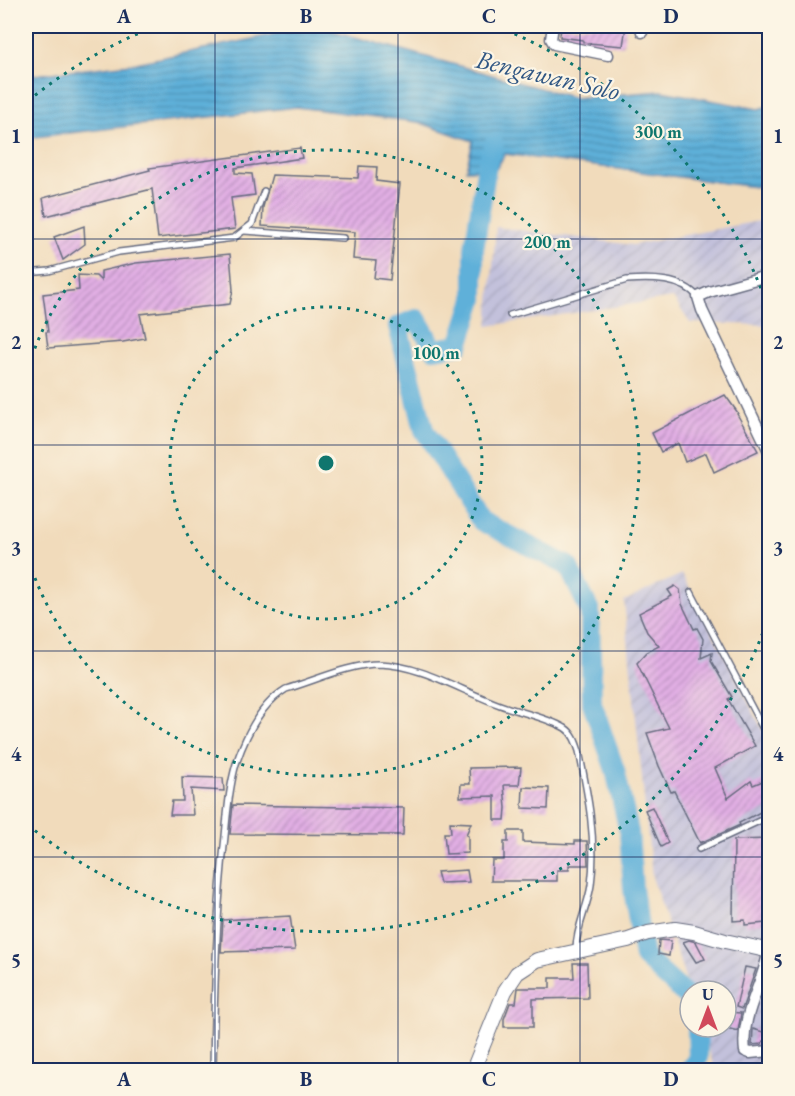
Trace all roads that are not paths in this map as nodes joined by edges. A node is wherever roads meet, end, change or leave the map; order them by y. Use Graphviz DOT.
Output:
graph roads {
  1 [pos="553,26"];
  2 [pos="608,55"];
  3 [pos="264,191"];
  4 [pos="244,231"];
  5 [pos="343,238"];
  6 [pos="26,273"];
  7 [pos="770,275"];
  8 [pos="698,297"];
  9 [pos="510,315"];
  10 [pos="770,453"];
  11 [pos="691,592"];
  12 [pos="770,742"];
  13 [pos="770,816"];
  14 [pos="699,849"];
  15 [pos="770,929"];
  16 [pos="769,950"];
  17 [pos="576,951"];
  18 [pos="770,1051"];
  19 [pos="213,1071"];
  20 [pos="473,1071"];
  1 -- 2 [label="street"];
  3 -- 4 [label="lane"];
  4 -- 5 [label="lane"];
  4 -- 6 [label="lane"];
  7 -- 8 [label="street"];
  8 -- 9 [label="lane"];
  8 -- 10 [label="street"];
  11 -- 12 [label="lane"];
  13 -- 14 [label="lane"];
  15 -- 16 [label="street"];
  16 -- 17 [label="street"];
  16 -- 18 [label="street"];
  17 -- 19 [label="lane"];
  17 -- 20 [label="street"];
}
